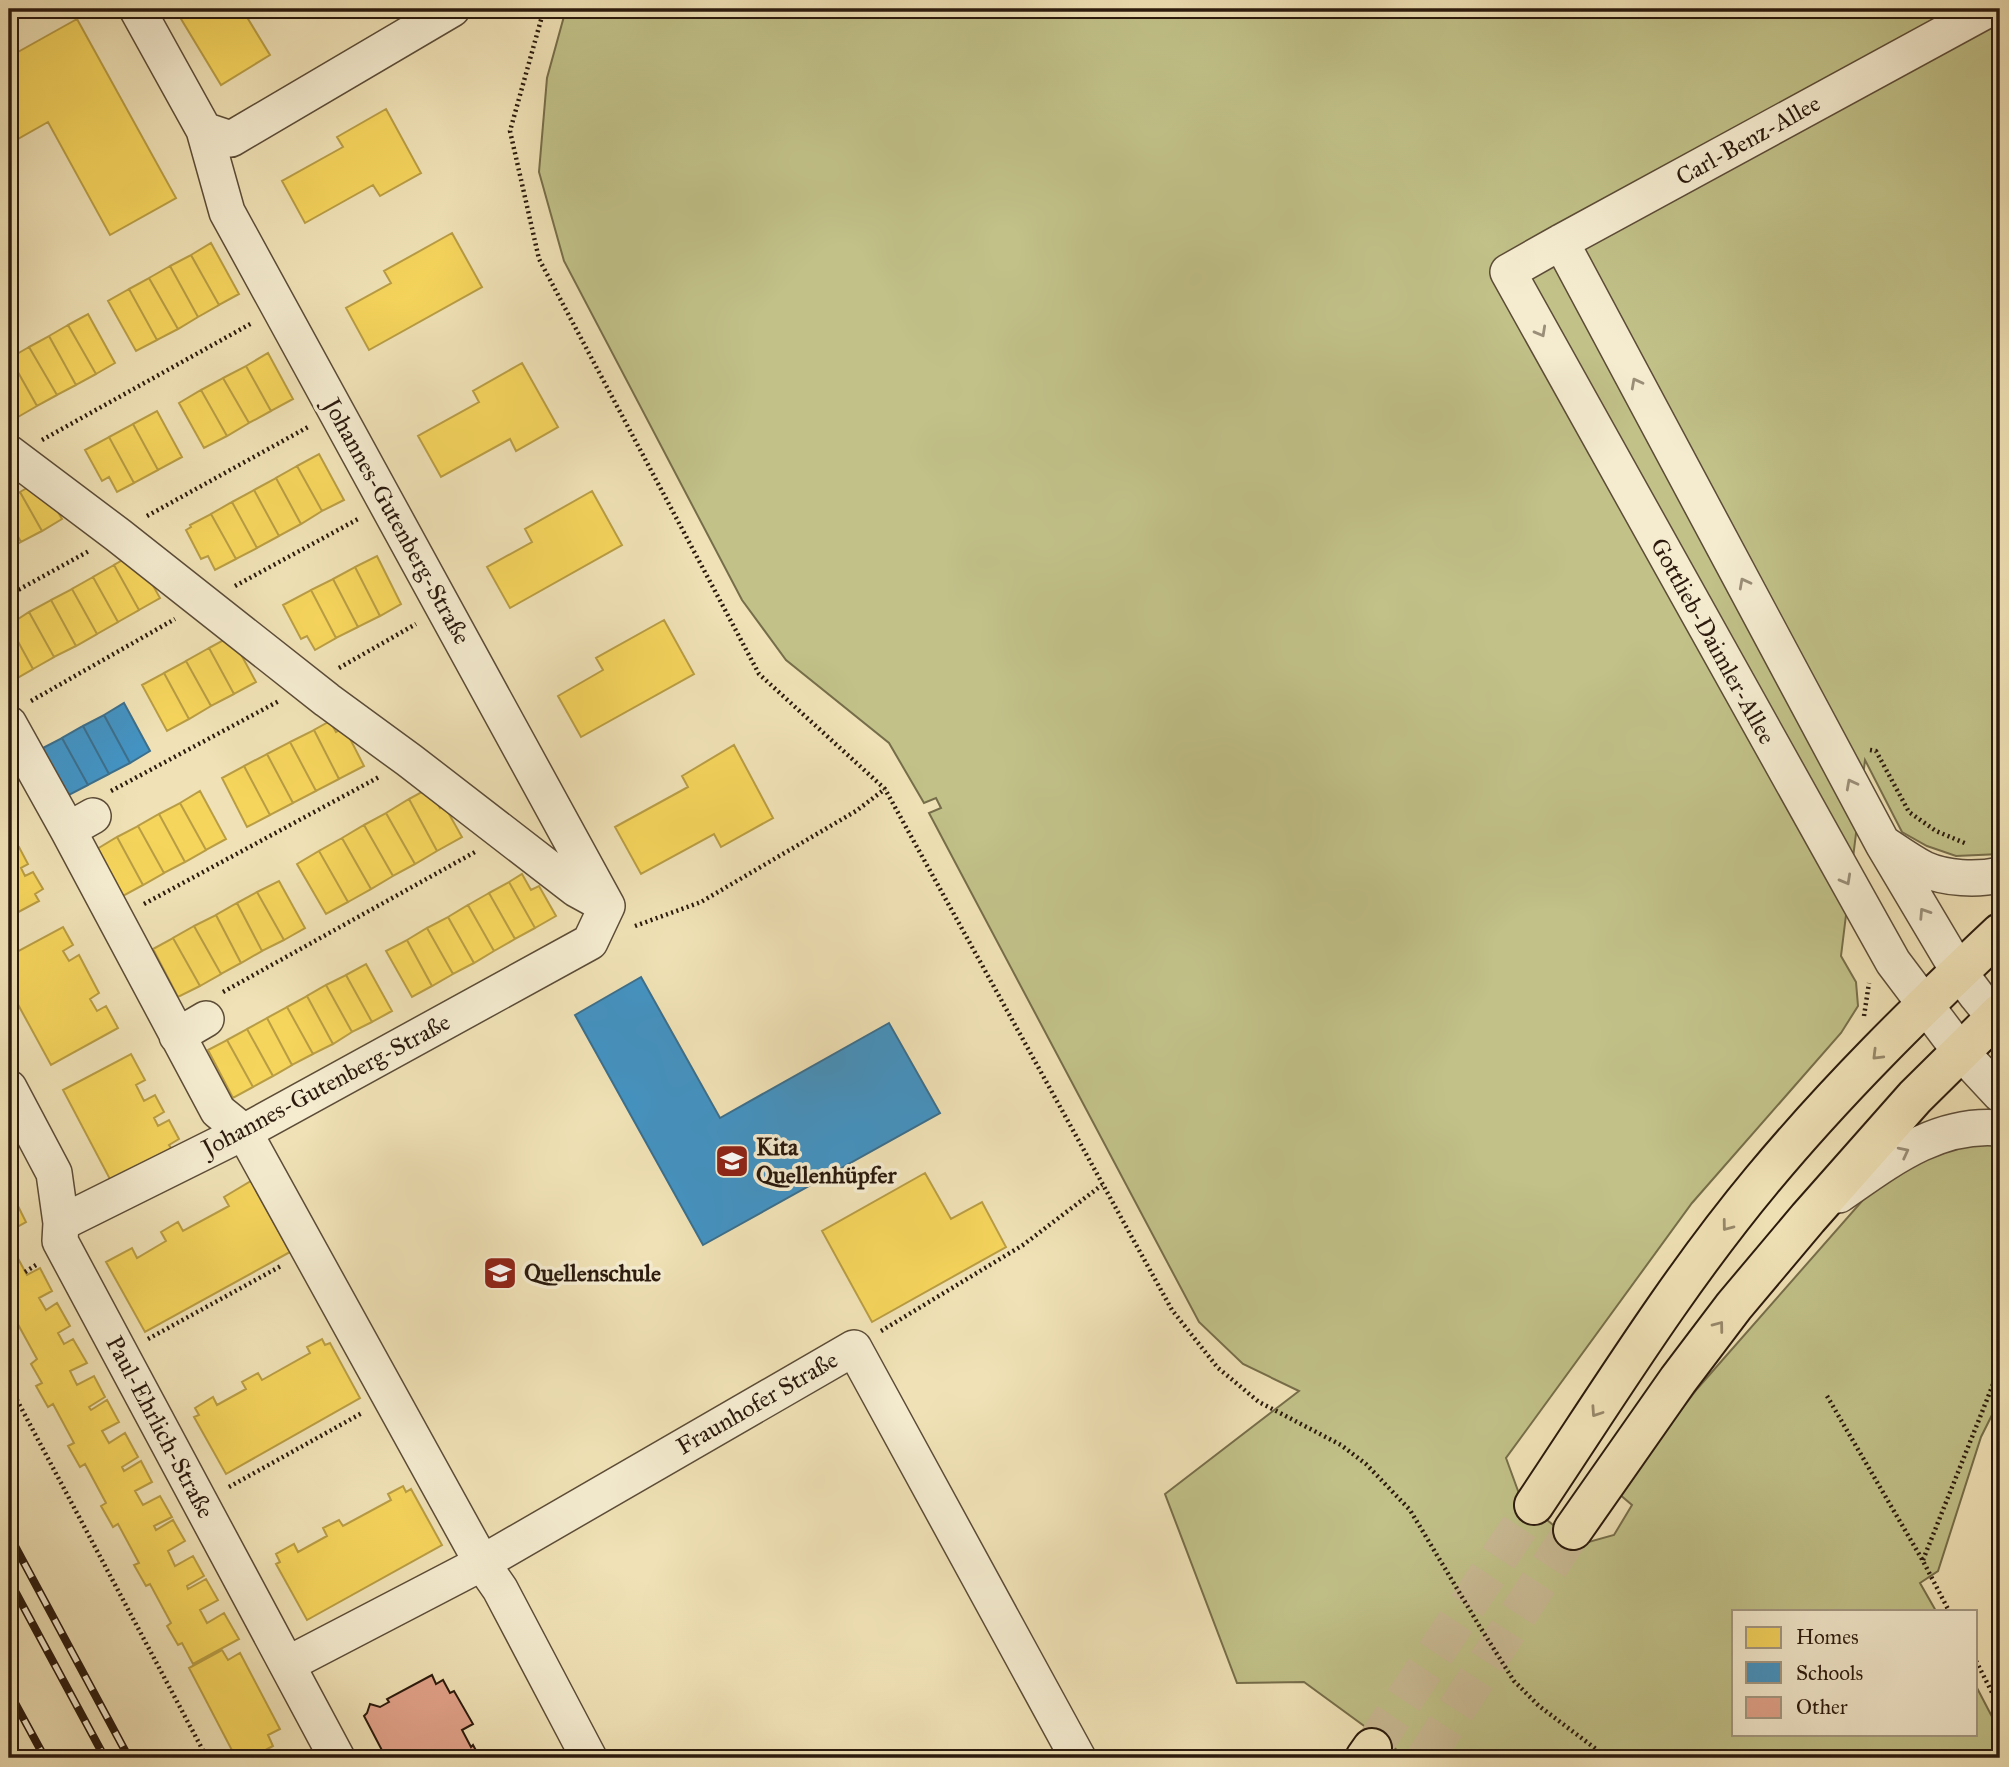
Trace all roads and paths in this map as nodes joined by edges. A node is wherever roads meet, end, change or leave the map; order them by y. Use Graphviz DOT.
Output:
graph roads {
  1 [pos="137,9"];
  2 [pos="452,9"];
  3 [pos="544,9"];
  4 [pos="1989,9"];
  5 [pos="217,134"];
  6 [pos="1561,242"];
  7 [pos="1508,272"];
  8 [pos="280,307"];
  9 [pos="337,412"];
  10 [pos="42,440"];
  11 [pos="9,453"];
  12 [pos="118,535"];
  13 [pos="9,595"];
  14 [pos="444,608"];
  15 [pos="308,685"];
  16 [pos="9,724"];
  17 [pos="1828,742"];
  18 [pos="409,760"];
  19 [pos="885,789"];
  20 [pos="88,814"];
  21 [pos="507,835"];
  22 [pos="1883,844"];
  23 [pos="1991,877"];
  24 [pos="607,906"];
  25 [pos="135,909"];
  26 [pos="2000,933"];
  27 [pos="590,942"];
  28 [pos="1959,972"];
  29 [pos="1924,1006"];
  30 [pos="199,1017"];
  31 [pos="1998,1018"];
  32 [pos="1960,1051"];
  33 [pos="9,1088"];
  34 [pos="2000,1094"];
  35 [pos="2000,1128"];
  36 [pos="244,1132"];
  37 [pos="1102,1185"];
  38 [pos="1808,1218"];
  39 [pos="61,1223"];
  40 [pos="310,1250"];
  41 [pos="854,1348"];
  42 [pos="121,1353"];
  43 [pos="2000,1372"];
  44 [pos="9,1385"];
  45 [pos="1826,1396"];
  46 [pos="391,1398"];
  47 [pos="201,1502"];
  48 [pos="1534,1505"];
  49 [pos="1573,1530"];
  50 [pos="1923,1561"];
  51 [pos="482,1563"];
  52 [pos="1949,1610"];
  53 [pos="288,1664"];
  54 [pos="1978,1665"];
  55 [pos="2000,1708"];
  56 [pos="207,1758"];
  57 [pos="337,1758"];
  58 [pos="589,1758"];
  59 [pos="1078,1758"];
  60 [pos="1608,1758"];
  1 -- 5 [label="street, Johannes-Gutenberg-Straße"];
  2 -- 5 [label="street"];
  3 -- 19 [label="path"];
  4 -- 6 [label="street, Carl-Benz-Allee"];
  5 -- 8 [label="street, Johannes-Gutenberg-Straße"];
  6 -- 7 [label="street, Carl-Benz-Allee"];
  17 -- 6 [label="street, one-way"];
  7 -- 29 [label="street, Gottlieb-Daimler-Allee, one-way"];
  8 -- 9 [label="street, Johannes-Gutenberg-Straße"];
  8 -- 10 [label="path"];
  9 -- 12 [label="path"];
  9 -- 14 [label="street, Johannes-Gutenberg-Straße"];
  11 -- 12 [label="street"];
  12 -- 13 [label="path"];
  12 -- 15 [label="street"];
  14 -- 15 [label="path"];
  14 -- 24 [label="street, Johannes-Gutenberg-Straße"];
  15 -- 18 [label="street"];
  15 -- 20 [label="path"];
  16 -- 20 [label="street"];
  22 -- 17 [label="street, one-way"];
  17 -- 23 [label="path"];
  18 -- 21 [label="street"];
  18 -- 25 [label="path"];
  19 -- 27 [label="path"];
  19 -- 37 [label="path"];
  20 -- 30 [label="street"];
  21 -- 24 [label="street"];
  21 -- 30 [label="path"];
  22 -- 23 [label="street"];
  28 -- 22 [label="street, one-way"];
  24 -- 27 [label="street"];
  26 -- 28 [label="main road"];
  27 -- 36 [label="street, Johannes-Gutenberg-Straße"];
  28 -- 29 [label="main road"];
  28 -- 31 [label="street"];
  29 -- 32 [label="street, Gottlieb-Daimler-Allee"];
  29 -- 48 [label="main road, one-way"];
  30 -- 36 [label="street"];
  31 -- 32 [label="main road"];
  32 -- 34 [label="street, Gottlieb-Daimler-Allee"];
  32 -- 38 [label="main road"];
  33 -- 39 [label="street, Paul-Ehrlich-Straße"];
  38 -- 35 [label="street, one-way"];
  36 -- 39 [label="street, Johannes-Gutenberg-Straße"];
  36 -- 40 [label="street"];
  37 -- 41 [label="path"];
  37 -- 60 [label="path"];
  49 -- 38 [label="main road, one-way"];
  39 -- 42 [label="street, Paul-Ehrlich-Straße"];
  40 -- 42 [label="path"];
  40 -- 46 [label="street"];
  41 -- 51 [label="street, Fraunhofer Straße"];
  41 -- 59 [label="street, Fraunhofer Straße"];
  42 -- 47 [label="street, Paul-Ehrlich-Straße"];
  43 -- 50 [label="path"];
  44 -- 56 [label="path"];
  45 -- 50 [label="path"];
  46 -- 47 [label="path"];
  46 -- 51 [label="street"];
  47 -- 53 [label="street, Paul-Ehrlich-Straße"];
  50 -- 52 [label="path"];
  51 -- 53 [label="street, Fraunhofer Straße"];
  51 -- 58 [label="street"];
  53 -- 57 [label="street, Paul-Ehrlich-Straße"];
  54 -- 55 [label="path"];
}
